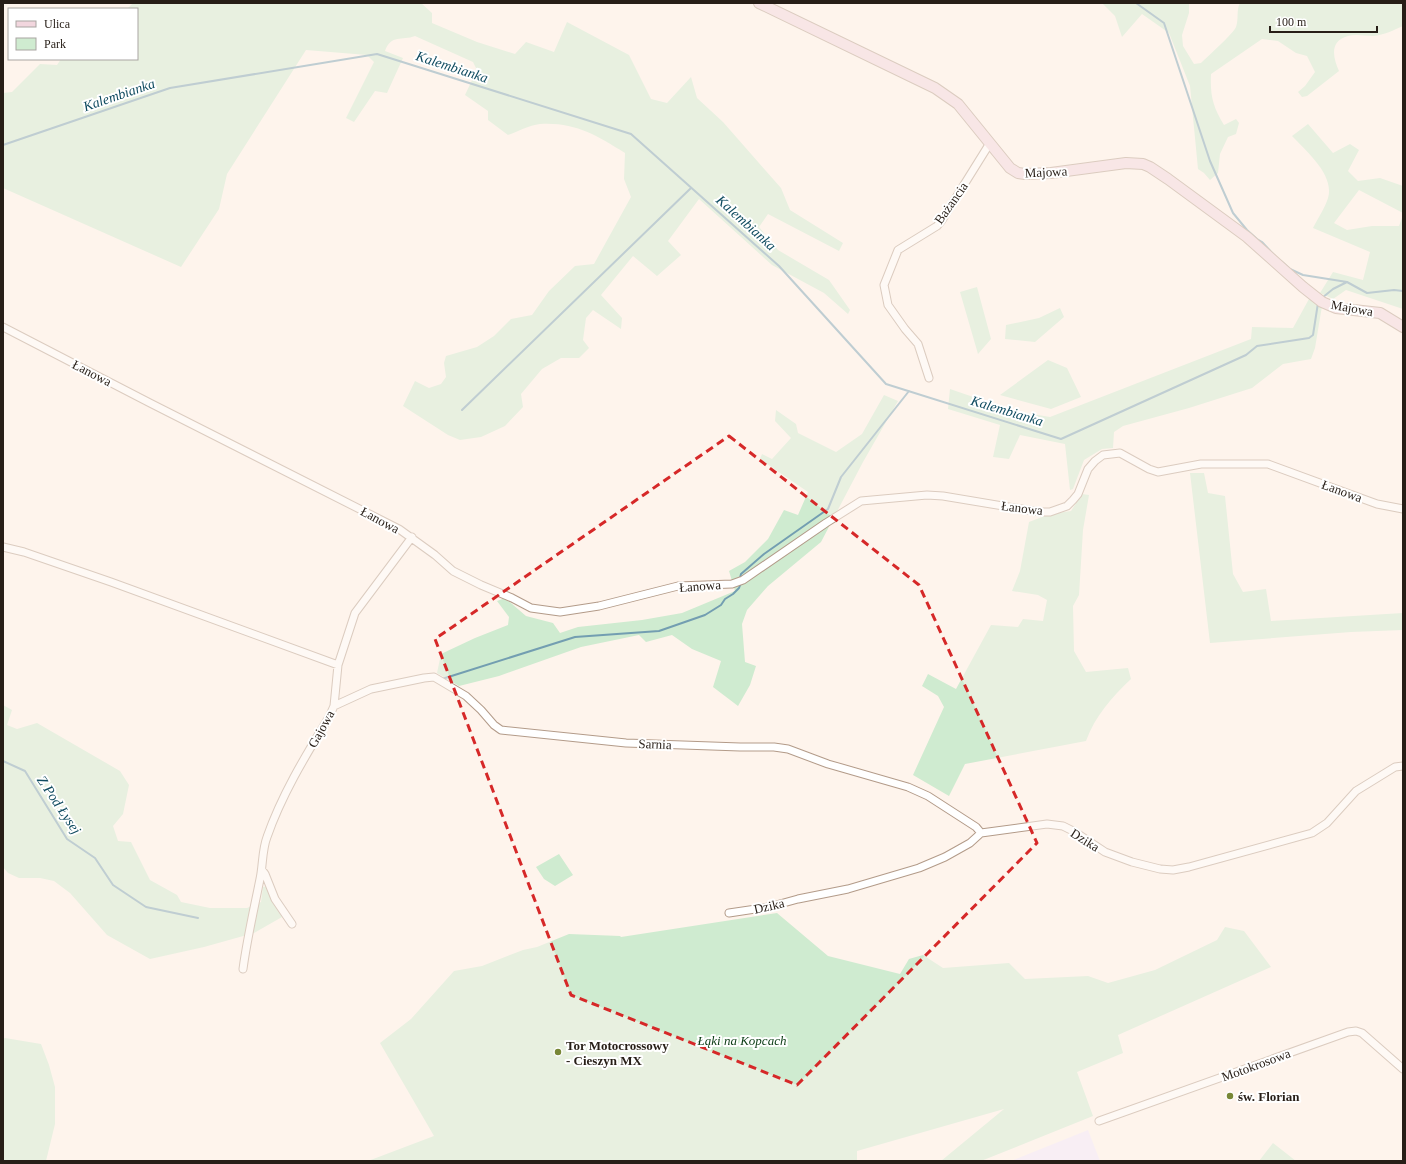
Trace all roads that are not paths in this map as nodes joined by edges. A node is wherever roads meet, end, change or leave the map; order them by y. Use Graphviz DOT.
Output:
graph roads {
  1 [pos="759,3"];
  2 [pos="990,143"];
  3 [pos="3,327"];
  4 [pos="1403,328"];
  5 [pos="929,378"];
  6 [pos="1403,510"];
  7 [pos="412,537"];
  8 [pos="3,547"];
  9 [pos="338,665"];
  10 [pos="334,706"];
  11 [pos="1403,766"];
  12 [pos="982,832"];
  13 [pos="262,870"];
  14 [pos="729,913"];
  15 [pos="292,924"];
  16 [pos="243,969"];
  17 [pos="1403,1069"];
  18 [pos="1099,1121"];
  1 -- 2 [label="street, Majowa"];
  2 -- 4 [label="street, Majowa"];
  2 -- 5 [label="street, Bażancia"];
  3 -- 7 [label="street, Łanowa"];
  6 -- 7 [label="street, Łanowa"];
  7 -- 9 [label="street, Gajowa"];
  8 -- 9 [label="street"];
  9 -- 10 [label="street, Gajowa"];
  10 -- 12 [label="street, Sarnia"];
  10 -- 13 [label="street, Gajowa"];
  11 -- 12 [label="street, Dzika"];
  12 -- 14 [label="street, Dzika"];
  13 -- 15 [label="street"];
  13 -- 16 [label="street, Gajowa"];
  17 -- 18 [label="street, Motokrosowa"];
}
